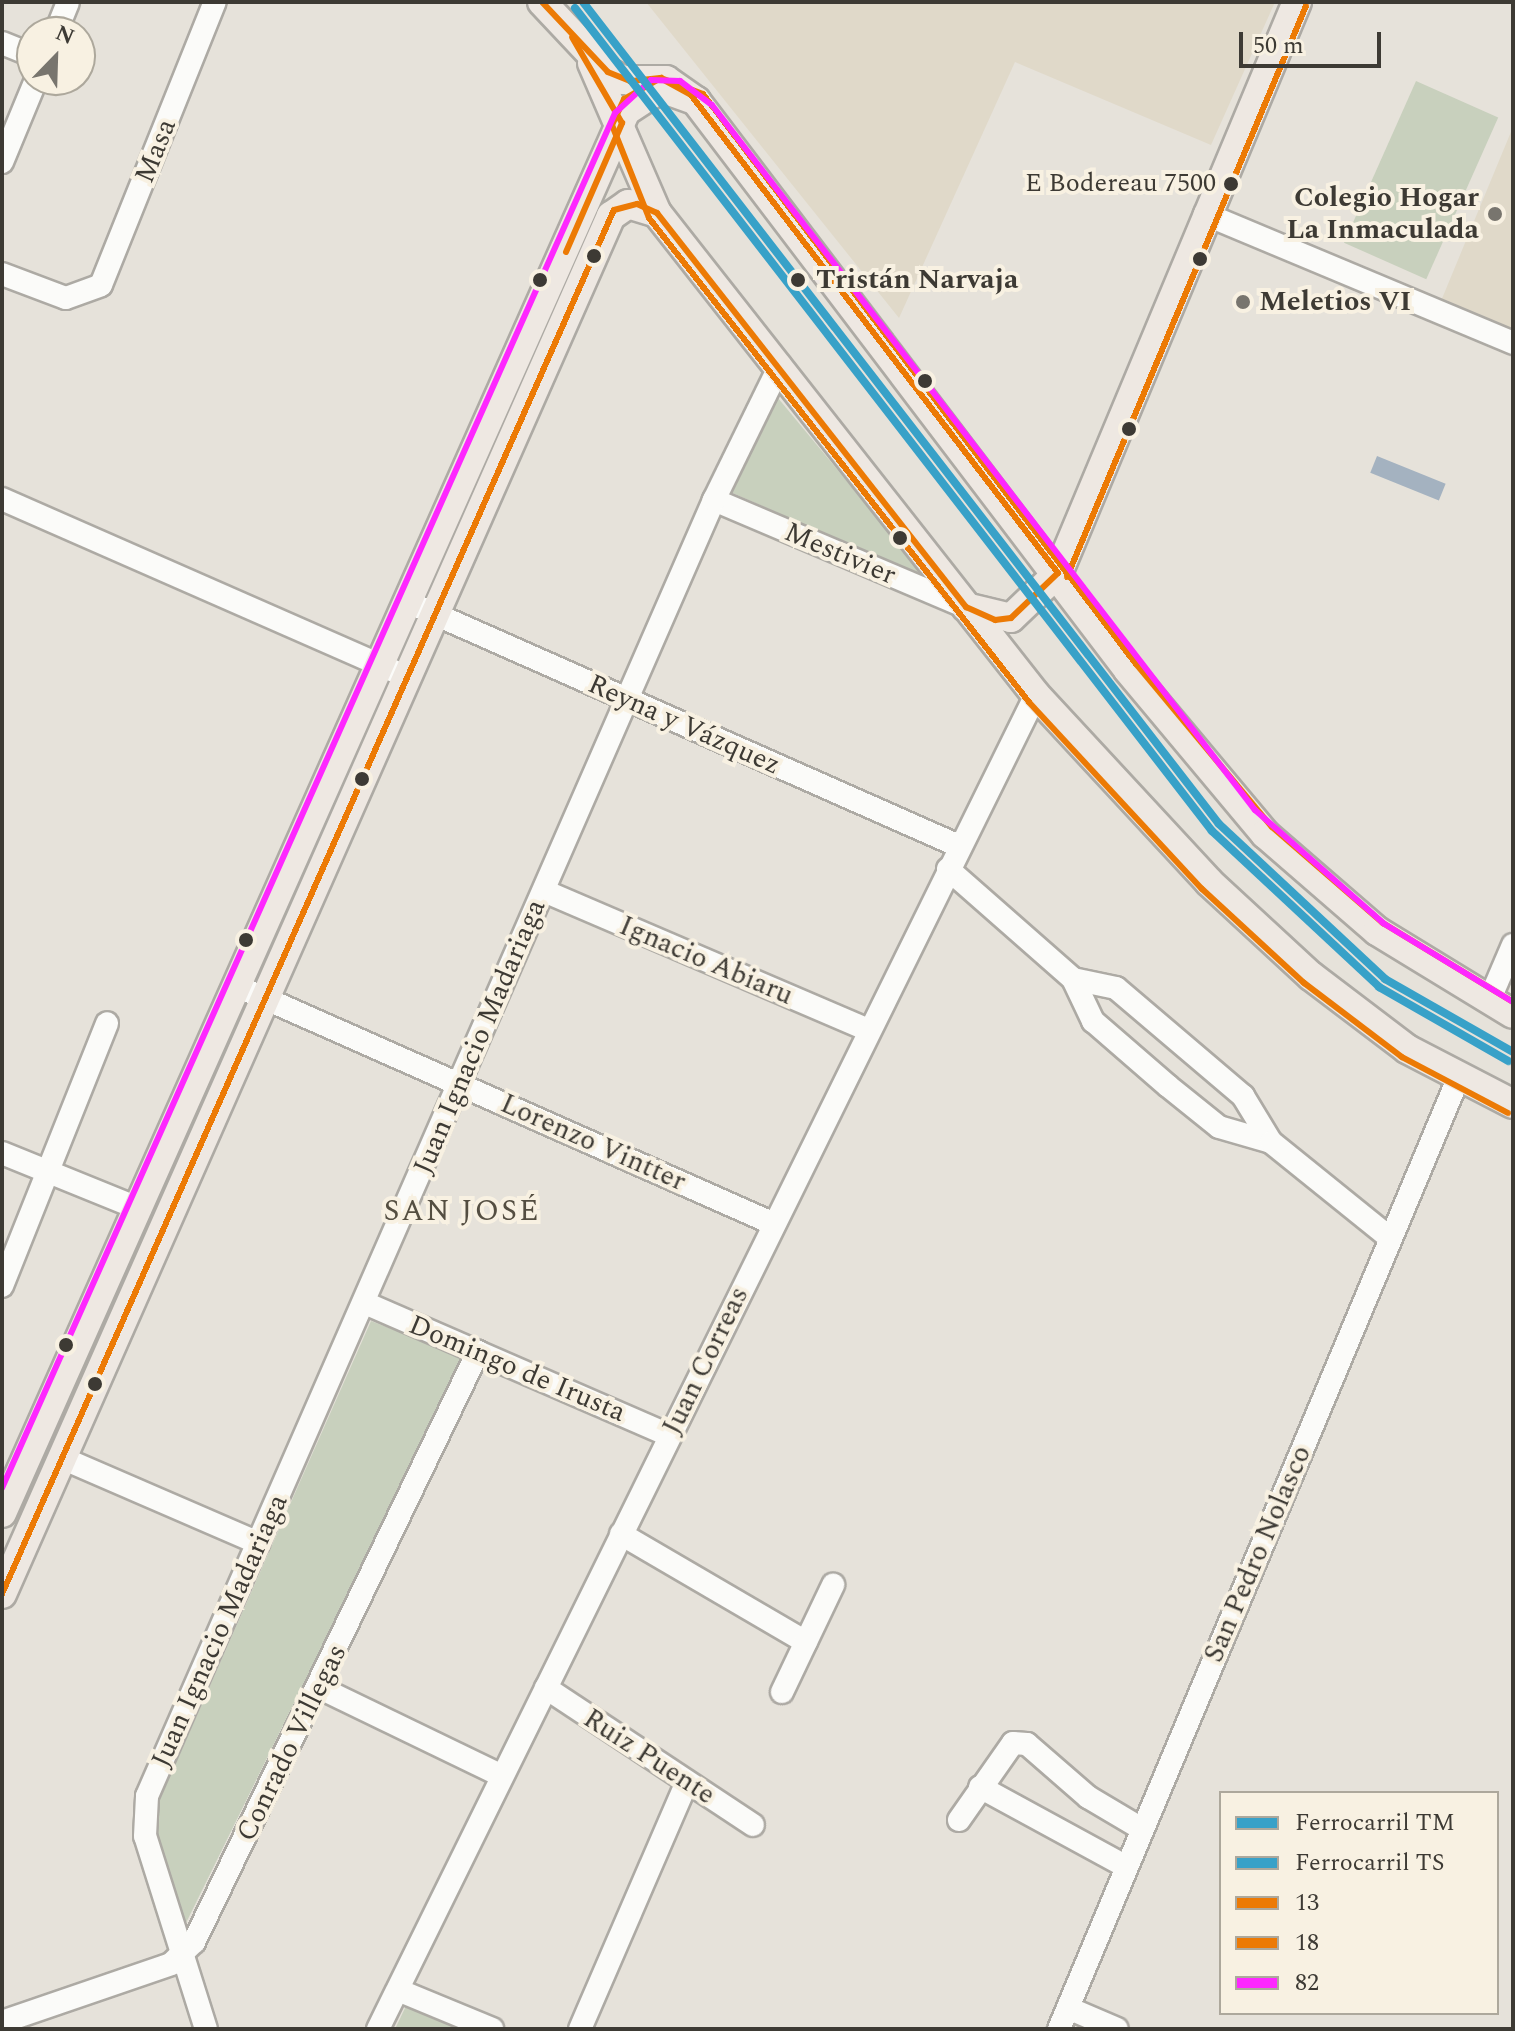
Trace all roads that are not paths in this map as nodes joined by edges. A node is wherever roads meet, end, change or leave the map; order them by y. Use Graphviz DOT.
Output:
graph roads {
  1 [pos="215,2"];
  2 [pos="542,2"];
  3 [pos="1297,2"];
  4 [pos="586,53"];
  5 [pos="29,96"];
  6 [pos="696,101"];
  7 [pos="622,123"];
  8 [pos="2,162"];
  9 [pos="657,213"];
  10 [pos="1205,214"];
  11 [pos="2,274"];
  12 [pos="1513,343"];
  13 [pos="780,365"];
  14 [pos="2,499"];
  15 [pos="714,500"];
  16 [pos="1058,573"];
  17 [pos="966,607"];
  18 [pos="422,609"];
  19 [pos="392,670"];
  20 [pos="1036,695"];
  21 [pos="629,700"];
  22 [pos="959,846"];
  23 [pos="948,869"];
  24 [pos="544,891"];
  25 [pos="1513,945"];
  26 [pos="1073,979"];
  27 [pos="249,991"];
  28 [pos="1501,1008"];
  29 [pos="107,1023"];
  30 [pos="869,1030"];
  31 [pos="1458,1079"];
  32 [pos="460,1084"];
  33 [pos="1513,1104"];
  34 [pos="1271,1142"];
  35 [pos="2,1153"];
  36 [pos="47,1173"];
  37 [pos="140,1209"];
  38 [pos="774,1224"];
  39 [pos="1390,1238"];
  40 [pos="2,1286"];
  41 [pos="365,1303"];
  42 [pos="478,1352"];
  43 [pos="669,1435"];
  44 [pos="58,1467"];
  45 [pos="2,1513"];
  46 [pos="621,1534"];
  47 [pos="258,1543"];
  48 [pos="2,1556"];
  49 [pos="833,1585"];
  50 [pos="2,1594"];
  51 [pos="806,1642"];
  52 [pos="320,1688"];
  53 [pos="546,1688"];
  54 [pos="782,1692"];
  55 [pos="502,1776"];
  56 [pos="687,1782"];
  57 [pos="980,1787"];
  58 [pos="959,1820"];
  59 [pos="753,1825"];
  60 [pos="1142,1829"];
  61 [pos="1127,1867"];
  62 [pos="181,1958"];
  63 [pos="398,1990"];
  64 [pos="1068,2008"];
  65 [pos="2,2022"];
  66 [pos="206,2029"];
  67 [pos="378,2029"];
  68 [pos="492,2029"];
  69 [pos="580,2029"];
  70 [pos="1059,2029"];
  71 [pos="1117,2029"];
  1 -- 11 [label="street, Masa"];
  2 -- 4 [label="main road"];
  3 -- 10 [label="main road"];
  4 -- 6 [label="main road"];
  4 -- 7 [label="main road"];
  5 -- 8 [label="street"];
  6 -- 7 [label="main road"];
  6 -- 16 [label="main road"];
  7 -- 9 [label="main road"];
  7 -- 18 [label="main road"];
  9 -- 13 [label="main road"];
  9 -- 18 [label="main road"];
  10 -- 12 [label="street"];
  10 -- 16 [label="main road"];
  13 -- 15 [label="street, Juan Ignacio Madariaga"];
  13 -- 17 [label="main road"];
  14 -- 19 [label="street"];
  15 -- 17 [label="street, Mestivier"];
  15 -- 21 [label="street, Juan Ignacio Madariaga"];
  16 -- 17 [label="main road"];
  16 -- 28 [label="main road"];
  17 -- 20 [label="main road"];
  18 -- 19 [label="main road"];
  18 -- 21 [label="street, Reyna y Vázquez"];
  19 -- 27 [label="main road"];
  20 -- 22 [label="street, Juan Correas"];
  20 -- 31 [label="main road"];
  21 -- 22 [label="street, Reyna y Vázquez"];
  21 -- 24 [label="street, Juan Ignacio Madariaga"];
  22 -- 23 [label="street, Juan Correas"];
  23 -- 26 [label="street"];
  23 -- 30 [label="street, Juan Correas"];
  24 -- 30 [label="street, Ignacio Abiaru"];
  24 -- 32 [label="street, Juan Ignacio Madariaga"];
  25 -- 28 [label="street"];
  26 -- 34 [label="street"];
  26 -- 34 [label="street"];
  27 -- 32 [label="street, Lorenzo Vintter"];
  27 -- 37 [label="main road"];
  27 -- 44 [label="main road"];
  29 -- 36 [label="street"];
  30 -- 38 [label="street, Juan Correas"];
  31 -- 33 [label="main road"];
  31 -- 39 [label="street, San Pedro Nolasco"];
  32 -- 38 [label="street, Lorenzo Vintter"];
  32 -- 41 [label="street, Juan Ignacio Madariaga"];
  34 -- 39 [label="street"];
  35 -- 36 [label="street"];
  36 -- 37 [label="street"];
  36 -- 40 [label="street"];
  37 -- 45 [label="main road"];
  38 -- 43 [label="street, Juan Correas"];
  39 -- 60 [label="street, San Pedro Nolasco"];
  41 -- 42 [label="street, Domingo de Irusta"];
  41 -- 47 [label="street, Juan Ignacio Madariaga"];
  42 -- 43 [label="street, Domingo de Irusta"];
  42 -- 52 [label="street, Conrado Villegas"];
  43 -- 46 [label="street, Juan Correas"];
  44 -- 47 [label="street"];
  44 -- 48 [label="main road"];
  44 -- 50 [label="main road"];
  46 -- 51 [label="street"];
  46 -- 53 [label="street, Juan Correas"];
  47 -- 62 [label="street, Juan Ignacio Madariaga"];
  49 -- 51 [label="street"];
  51 -- 54 [label="street"];
  52 -- 55 [label="street"];
  52 -- 62 [label="street, Conrado Villegas"];
  53 -- 55 [label="street, Juan Correas"];
  53 -- 56 [label="street, Ruiz Puente"];
  55 -- 63 [label="street, Juan Correas"];
  56 -- 59 [label="street, Ruiz Puente"];
  56 -- 69 [label="street"];
  57 -- 58 [label="street"];
  57 -- 60 [label="street"];
  57 -- 61 [label="street"];
  60 -- 61 [label="street, San Pedro Nolasco"];
  61 -- 64 [label="street, San Pedro Nolasco"];
  62 -- 65 [label="street"];
  62 -- 66 [label="street, Juan Ignacio Madariaga"];
  63 -- 67 [label="street, Juan Correas"];
  63 -- 68 [label="street"];
  64 -- 70 [label="street, San Pedro Nolasco"];
  64 -- 71 [label="street"];
}
